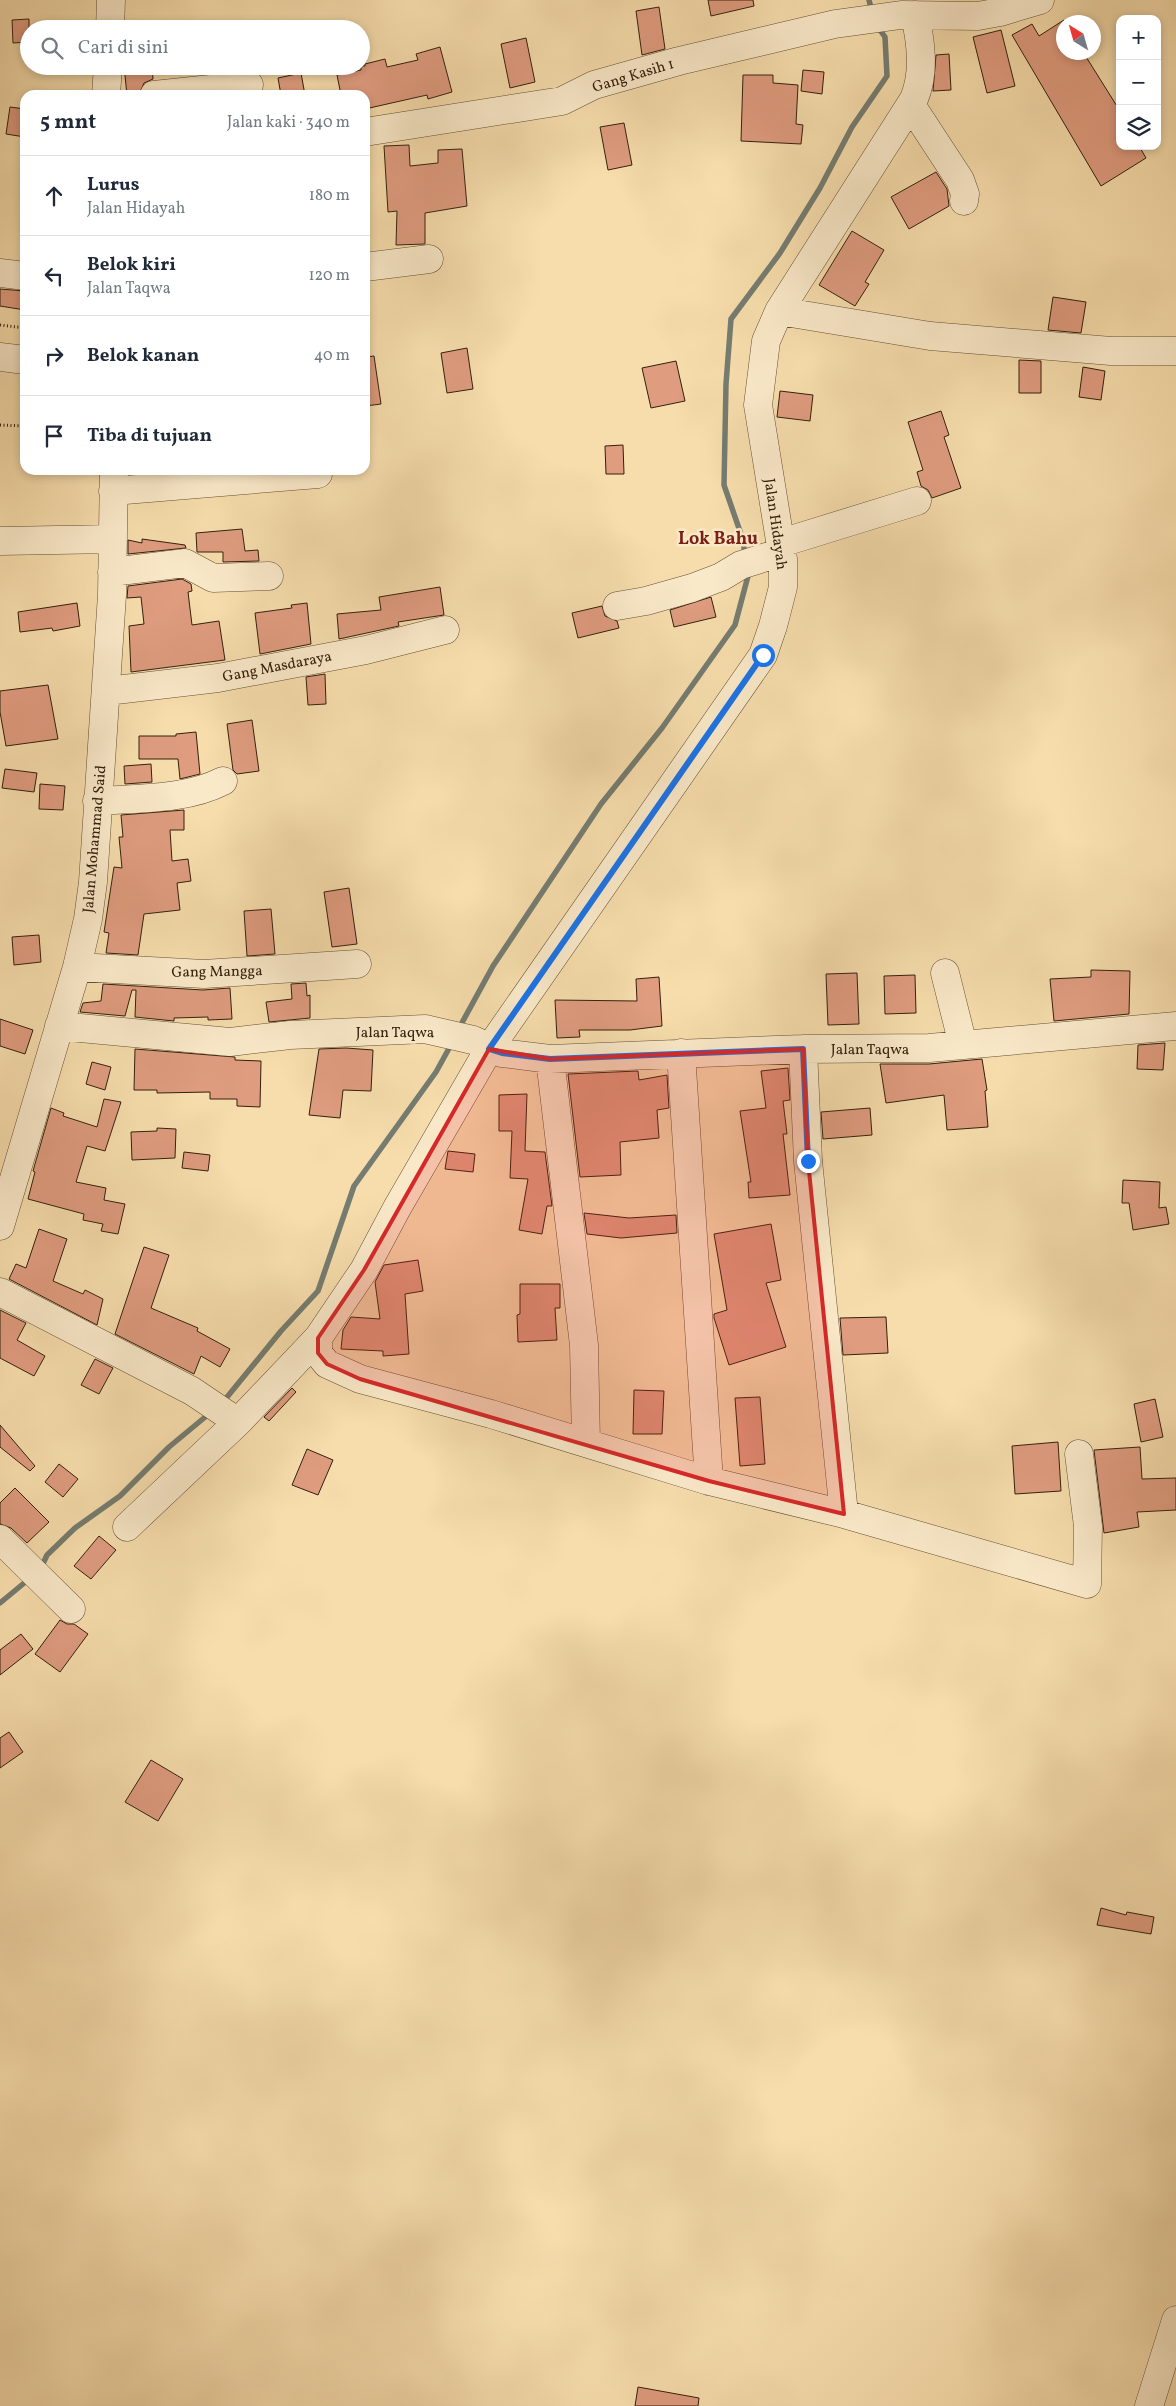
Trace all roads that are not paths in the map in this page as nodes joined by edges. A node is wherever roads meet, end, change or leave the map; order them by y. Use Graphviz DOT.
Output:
graph roads {
  1 [pos="111,0"];
  2 [pos="1024,2"];
  3 [pos="908,15"];
  4 [pos="110,20"];
  5 [pos="107,75"];
  6 [pos="249,85"];
  7 [pos="106,90"];
  8 [pos="202,90"];
  9 [pos="911,105"];
  10 [pos="370,131"];
  11 [pos="964,201"];
  12 [pos="429,259"];
  13 [pos="370,266"];
  14 [pos="0,273"];
  15 [pos="20,275"];
  16 [pos="779,312"];
  17 [pos="1176,350"];
  18 [pos="0,357"];
  19 [pos="20,359"];
  20 [pos="284,475"];
  21 [pos="114,480"];
  22 [pos="918,501"];
  23 [pos="114,539"];
  24 [pos="0,540"];
  25 [pos="766,555"];
  26 [pos="112,572"];
  27 [pos="269,576"];
  28 [pos="617,606"];
  29 [pos="445,630"];
  30 [pos="107,691"];
  31 [pos="223,780"];
  32 [pos="97,801"];
  33 [pos="357,964"];
  34 [pos="77,967"];
  35 [pos="945,973"];
  36 [pos="59,1026"];
  37 [pos="1176,1026"];
  38 [pos="481,1044"];
  39 [pos="963,1045"];
  40 [pos="803,1049"];
  41 [pos="682,1053"];
  42 [pos="550,1059"];
  43 [pos="0,1226"];
  44 [pos="0,1292"];
  45 [pos="318,1338"];
  46 [pos="232,1418"];
  47 [pos="586,1443"];
  48 [pos="1080,1454"];
  49 [pos="709,1481"];
  50 [pos="844,1514"];
  51 [pos="127,1527"];
  52 [pos="9,1548"];
  53 [pos="71,1609"];
  54 [pos="1176,2320"];
  55 [pos="1149,2406"];
  1 -- 4 [label="street"];
  2 -- 3 [label="street, Gang Kasih 1"];
  3 -- 9 [label="street, Jalan Hidayah"];
  3 -- 10 [label="street, Gang Kasih 1"];
  5 -- 7 [label="street"];
  6 -- 8 [label="street"];
  9 -- 11 [label="street"];
  9 -- 16 [label="street, Jalan Hidayah"];
  12 -- 13 [label="street"];
  14 -- 15 [label="street"];
  16 -- 17 [label="street"];
  16 -- 25 [label="street, Jalan Hidayah"];
  18 -- 19 [label="street"];
  20 -- 21 [label="street"];
  21 -- 23 [label="street, Jalan Mohammad Said"];
  22 -- 25 [label="street"];
  23 -- 24 [label="street"];
  23 -- 26 [label="street, Jalan Mohammad Said"];
  25 -- 28 [label="street"];
  25 -- 38 [label="street, Jalan Hidayah"];
  26 -- 27 [label="street"];
  26 -- 30 [label="street, Jalan Mohammad Said"];
  29 -- 30 [label="street, Gang Masdaraya"];
  30 -- 32 [label="street, Jalan Mohammad Said"];
  31 -- 32 [label="street"];
  32 -- 34 [label="street, Jalan Mohammad Said"];
  33 -- 34 [label="street, Gang Mangga"];
  34 -- 36 [label="street, Jalan Mohammad Said"];
  35 -- 39 [label="street"];
  36 -- 38 [label="street, Jalan Taqwa"];
  36 -- 43 [label="street, Jalan Mohammad Said"];
  37 -- 39 [label="street, Jalan Taqwa"];
  38 -- 42 [label="street, Jalan Taqwa"];
  38 -- 45 [label="street, Jalan Hidayah"];
  39 -- 40 [label="street, Jalan Taqwa"];
  40 -- 41 [label="street, Jalan Taqwa"];
  40 -- 50 [label="street"];
  41 -- 42 [label="street, Jalan Taqwa"];
  41 -- 49 [label="street"];
  42 -- 47 [label="street"];
  44 -- 46 [label="street"];
  45 -- 46 [label="street, Jalan Hidayah"];
  45 -- 47 [label="street"];
  46 -- 51 [label="street, Jalan Hidayah"];
  47 -- 49 [label="street"];
  48 -- 50 [label="street"];
  49 -- 50 [label="street"];
  52 -- 53 [label="street"];
  54 -- 55 [label="street"];
}
